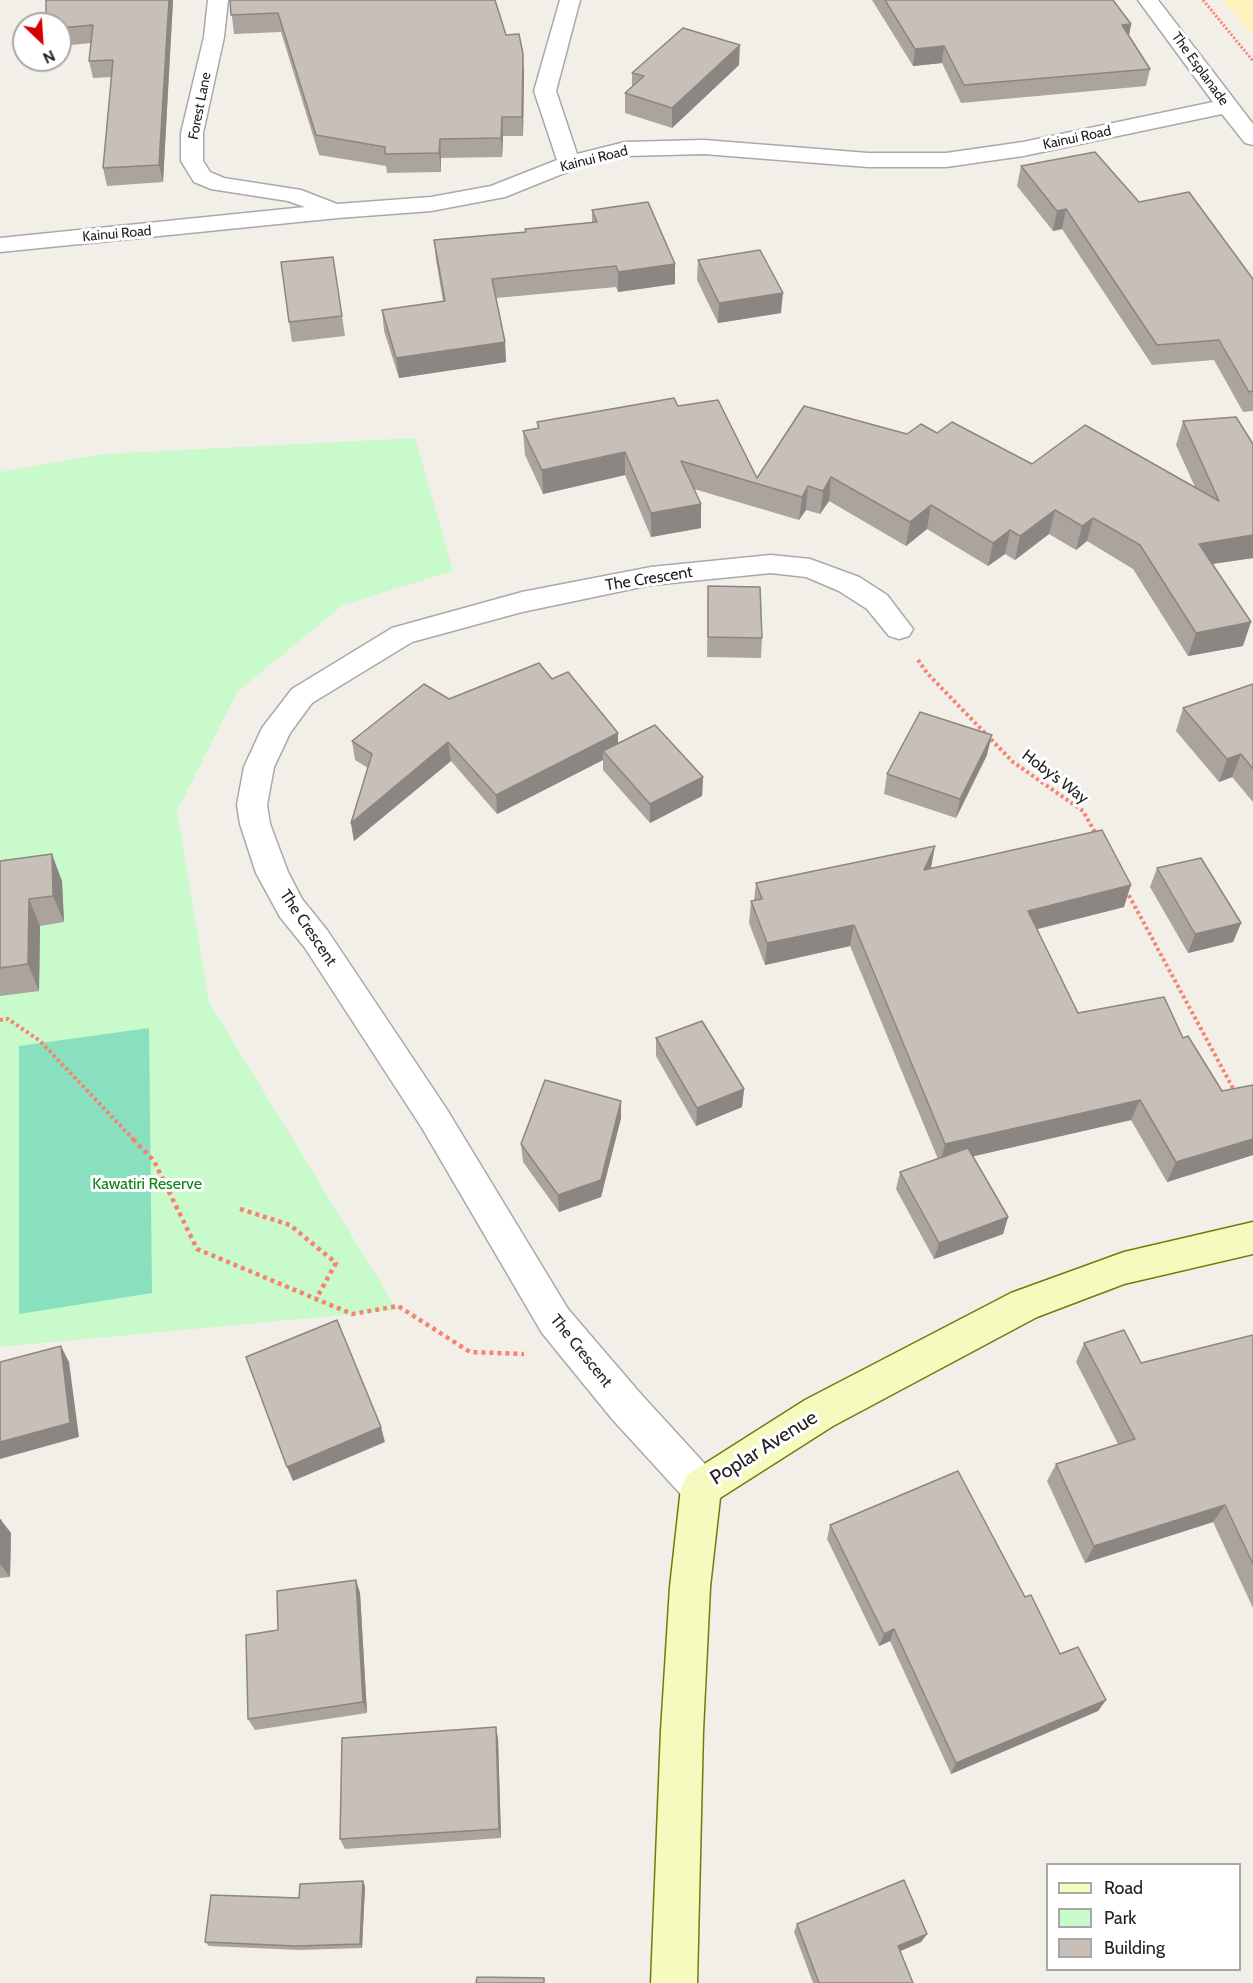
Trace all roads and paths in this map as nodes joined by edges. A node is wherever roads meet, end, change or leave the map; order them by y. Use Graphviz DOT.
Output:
graph roads {
  1 [pos="218,0"];
  2 [pos="570,0"];
  3 [pos="1148,0"];
  4 [pos="1203,0"];
  5 [pos="1253,61"];
  6 [pos="1227,106"];
  7 [pos="1253,138"];
  8 [pos="569,163"];
  9 [pos="338,211"];
  10 [pos="0,245"];
  11 [pos="899,629"];
  12 [pos="1100,842"];
  13 [pos="1123,884"];
  14 [pos="0,1020"];
  15 [pos="1236,1093"];
  16 [pos="240,1209"];
  17 [pos="1253,1238"];
  18 [pos="316,1299"];
  19 [pos="585,1357"];
  20 [pos="700,1488"];
  21 [pos="674,1983"];
  1 -- 9 [label="street, Forest Lane"];
  2 -- 8 [label="street"];
  3 -- 6 [label="street, The Esplanade"];
  4 -- 5 [label="path"];
  6 -- 7 [label="street, The Esplanade"];
  6 -- 8 [label="street, Kainui Road"];
  8 -- 9 [label="street, Kainui Road"];
  9 -- 10 [label="street, Kainui Road"];
  11 -- 12 [label="path, Hoby’s Way"];
  11 -- 19 [label="street, The Crescent"];
  13 -- 15 [label="path"];
  14 -- 18 [label="path"];
  16 -- 18 [label="path"];
  17 -- 20 [label="main road, Poplar Avenue"];
  18 -- 19 [label="path"];
  19 -- 20 [label="street, The Crescent"];
  20 -- 21 [label="main road, Poplar Avenue"];
}
